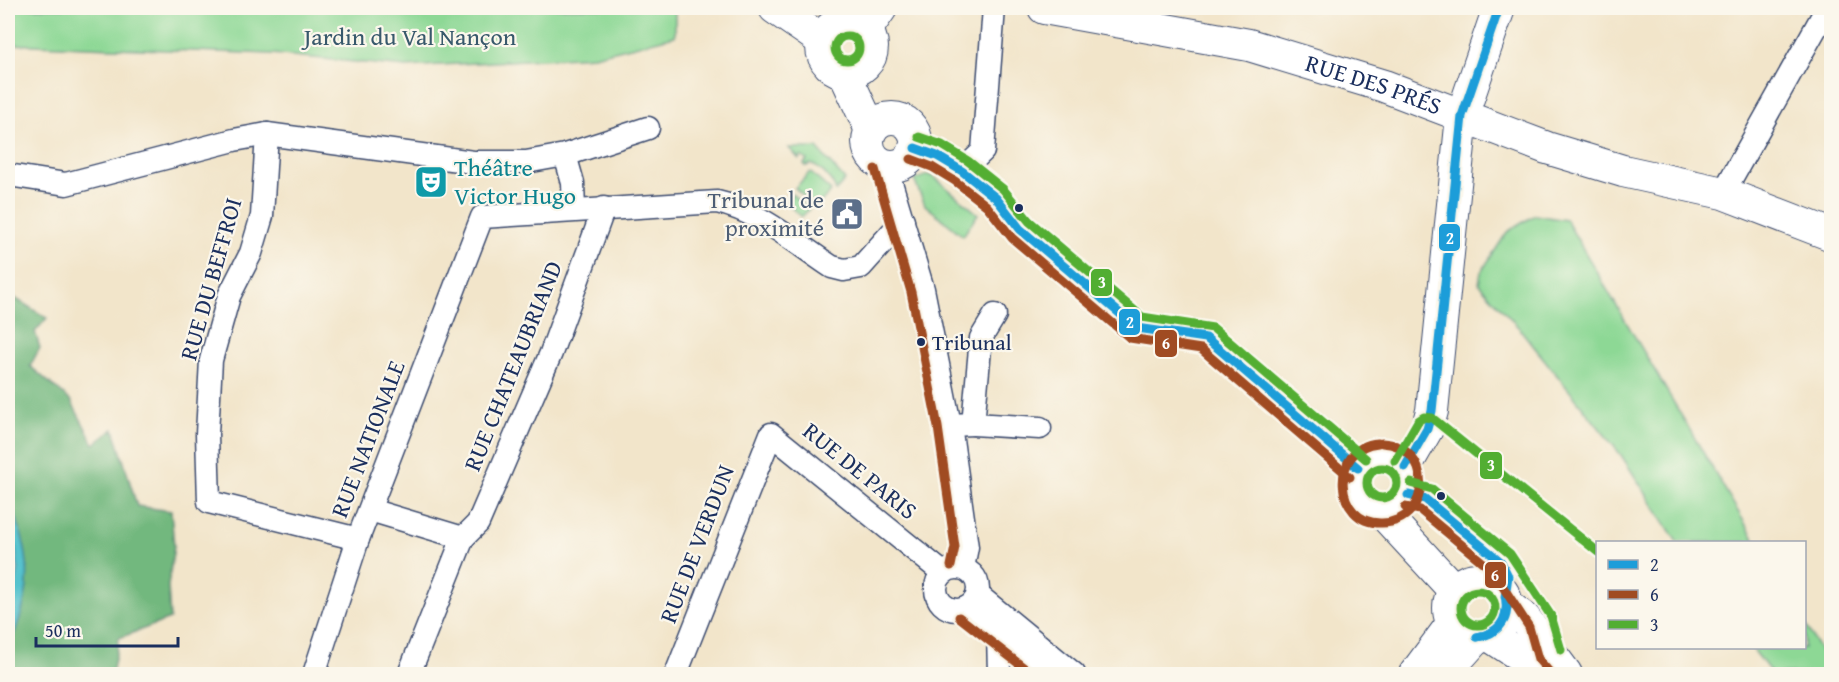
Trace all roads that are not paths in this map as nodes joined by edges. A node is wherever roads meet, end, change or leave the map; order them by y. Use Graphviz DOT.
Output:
graph roads {
  1 [pos="776,8"];
  2 [pos="994,8"];
  3 [pos="1044,8"];
  4 [pos="1499,8"];
  5 [pos="1827,8"];
  6 [pos="873,19"];
  7 [pos="823,41"];
  8 [pos="854,69"];
  9 [pos="1462,116"];
  10 [pos="880,124"];
  11 [pos="648,128"];
  12 [pos="267,134"];
  13 [pos="915,148"];
  14 [pos="565,155"];
  15 [pos="886,166"];
  16 [pos="962,171"];
  17 [pos="8,175"];
  18 [pos="1723,193"];
  19 [pos="604,208"];
  20 [pos="574,210"];
  21 [pos="903,220"];
  22 [pos="1832,235"];
  23 [pos="995,315"];
  24 [pos="973,424"];
  25 [pos="950,425"];
  26 [pos="1041,428"];
  27 [pos="771,434"];
  28 [pos="1397,461"];
  29 [pos="1358,468"];
  30 [pos="1391,507"];
  31 [pos="370,510"];
  32 [pos="463,538"];
  33 [pos="358,539"];
  34 [pos="953,570"];
  35 [pos="1464,585"];
  36 [pos="972,601"];
  37 [pos="1508,606"];
  38 [pos="1473,632"];
  39 [pos="998,633"];
  40 [pos="1559,674"];
  41 [pos="314,675"];
  42 [pos="409,675"];
  43 [pos="676,675"];
  44 [pos="999,675"];
  45 [pos="1051,675"];
  46 [pos="1074,675"];
  47 [pos="1415,675"];
  48 [pos="1444,675"];
  1 -- 7 [label="main road"];
  2 -- 16 [label="street"];
  3 -- 9 [label="main road, RUE DES PRÉS"];
  4 -- 9 [label="main road"];
  5 -- 18 [label="street"];
  6 -- 7 [label="main road"];
  6 -- 8 [label="main road"];
  7 -- 8 [label="main road"];
  8 -- 10 [label="main road"];
  9 -- 18 [label="main road, RUE DES PRÉS"];
  9 -- 28 [label="main road"];
  10 -- 13 [label="main road"];
  10 -- 15 [label="main road"];
  11 -- 14 [label="street"];
  12 -- 14 [label="street"];
  12 -- 17 [label="street"];
  12 -- 33 [label="street, RUE DU BEFFROI"];
  13 -- 15 [label="main road"];
  13 -- 16 [label="main road"];
  14 -- 20 [label="street"];
  15 -- 21 [label="street"];
  16 -- 29 [label="main road"];
  18 -- 22 [label="main road, RUE DES PRÉS"];
  19 -- 20 [label="street"];
  19 -- 21 [label="street"];
  19 -- 32 [label="street, RUE CHATEAUBRIAND"];
  20 -- 31 [label="street, RUE NATIONALE"];
  21 -- 25 [label="street"];
  23 -- 24 [label="street"];
  24 -- 25 [label="street"];
  24 -- 26 [label="street"];
  25 -- 34 [label="street"];
  27 -- 34 [label="street, RUE DE PARIS"];
  27 -- 43 [label="street, RUE DE VERDUN"];
  28 -- 29 [label="main road"];
  28 -- 30 [label="main road"];
  29 -- 30 [label="main road"];
  30 -- 35 [label="main road"];
  31 -- 32 [label="street"];
  31 -- 33 [label="street, RUE NATIONALE"];
  32 -- 42 [label="street, RUE CHATEAUBRIAND"];
  33 -- 41 [label="street, RUE NATIONALE"];
  34 -- 36 [label="street"];
  34 -- 36 [label="street"];
  35 -- 37 [label="main road"];
  35 -- 38 [label="main road"];
  36 -- 39 [label="street"];
  36 -- 46 [label="street"];
  37 -- 38 [label="main road"];
  37 -- 40 [label="main road"];
  38 -- 40 [label="main road"];
  38 -- 47 [label="main road"];
  38 -- 48 [label="main road"];
  39 -- 44 [label="street"];
  39 -- 45 [label="street"];
}
